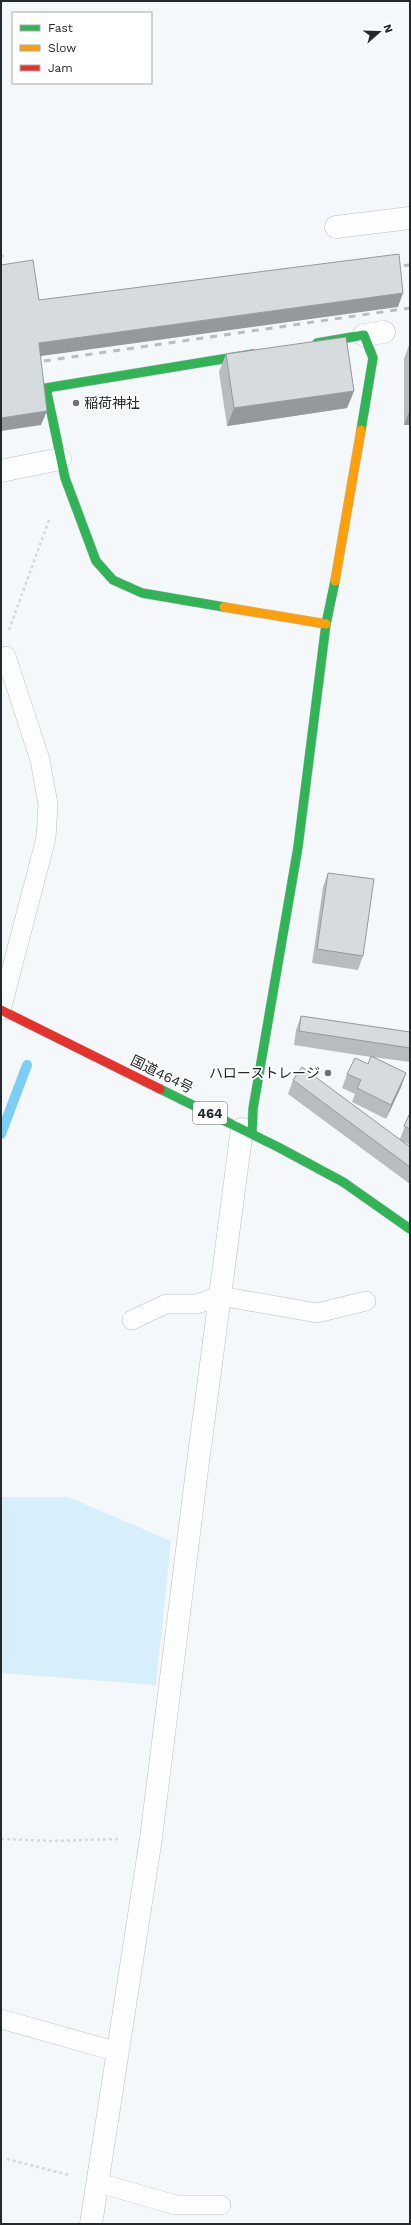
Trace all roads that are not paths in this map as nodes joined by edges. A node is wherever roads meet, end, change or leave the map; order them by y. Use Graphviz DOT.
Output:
graph roads {
  1 [pos="410,218"];
  2 [pos="336,227"];
  3 [pos="309,344"];
  4 [pos="262,352"];
  5 [pos="62,469"];
  6 [pos="1,471"];
  7 [pos="326,624"];
  8 [pos="6,656"];
  9 [pos="1,1010"];
  10 [pos="247,1131"];
  11 [pos="409,1227"];
  12 [pos="220,1296"];
  13 [pos="366,1301"];
  14 [pos="132,1320"];
  15 [pos="1,2019"];
  16 [pos="118,2052"];
  17 [pos="99,2183"];
  18 [pos="222,2205"];
  19 [pos="91,2224"];
  1 -- 2 [label="street"];
  3 -- 7 [label="main road"];
  4 -- 5 [label="main road"];
  5 -- 6 [label="street"];
  5 -- 7 [label="main road"];
  7 -- 10 [label="main road"];
  8 -- 9 [label="lane"];
  9 -- 10 [label="main road, 国道464号 / 464"];
  10 -- 11 [label="main road, 国道464号 / 464"];
  10 -- 12 [label="street"];
  12 -- 13 [label="lane"];
  12 -- 14 [label="lane"];
  12 -- 16 [label="street"];
  15 -- 16 [label="lane"];
  16 -- 17 [label="street"];
  17 -- 18 [label="lane"];
  17 -- 19 [label="street"];
}
